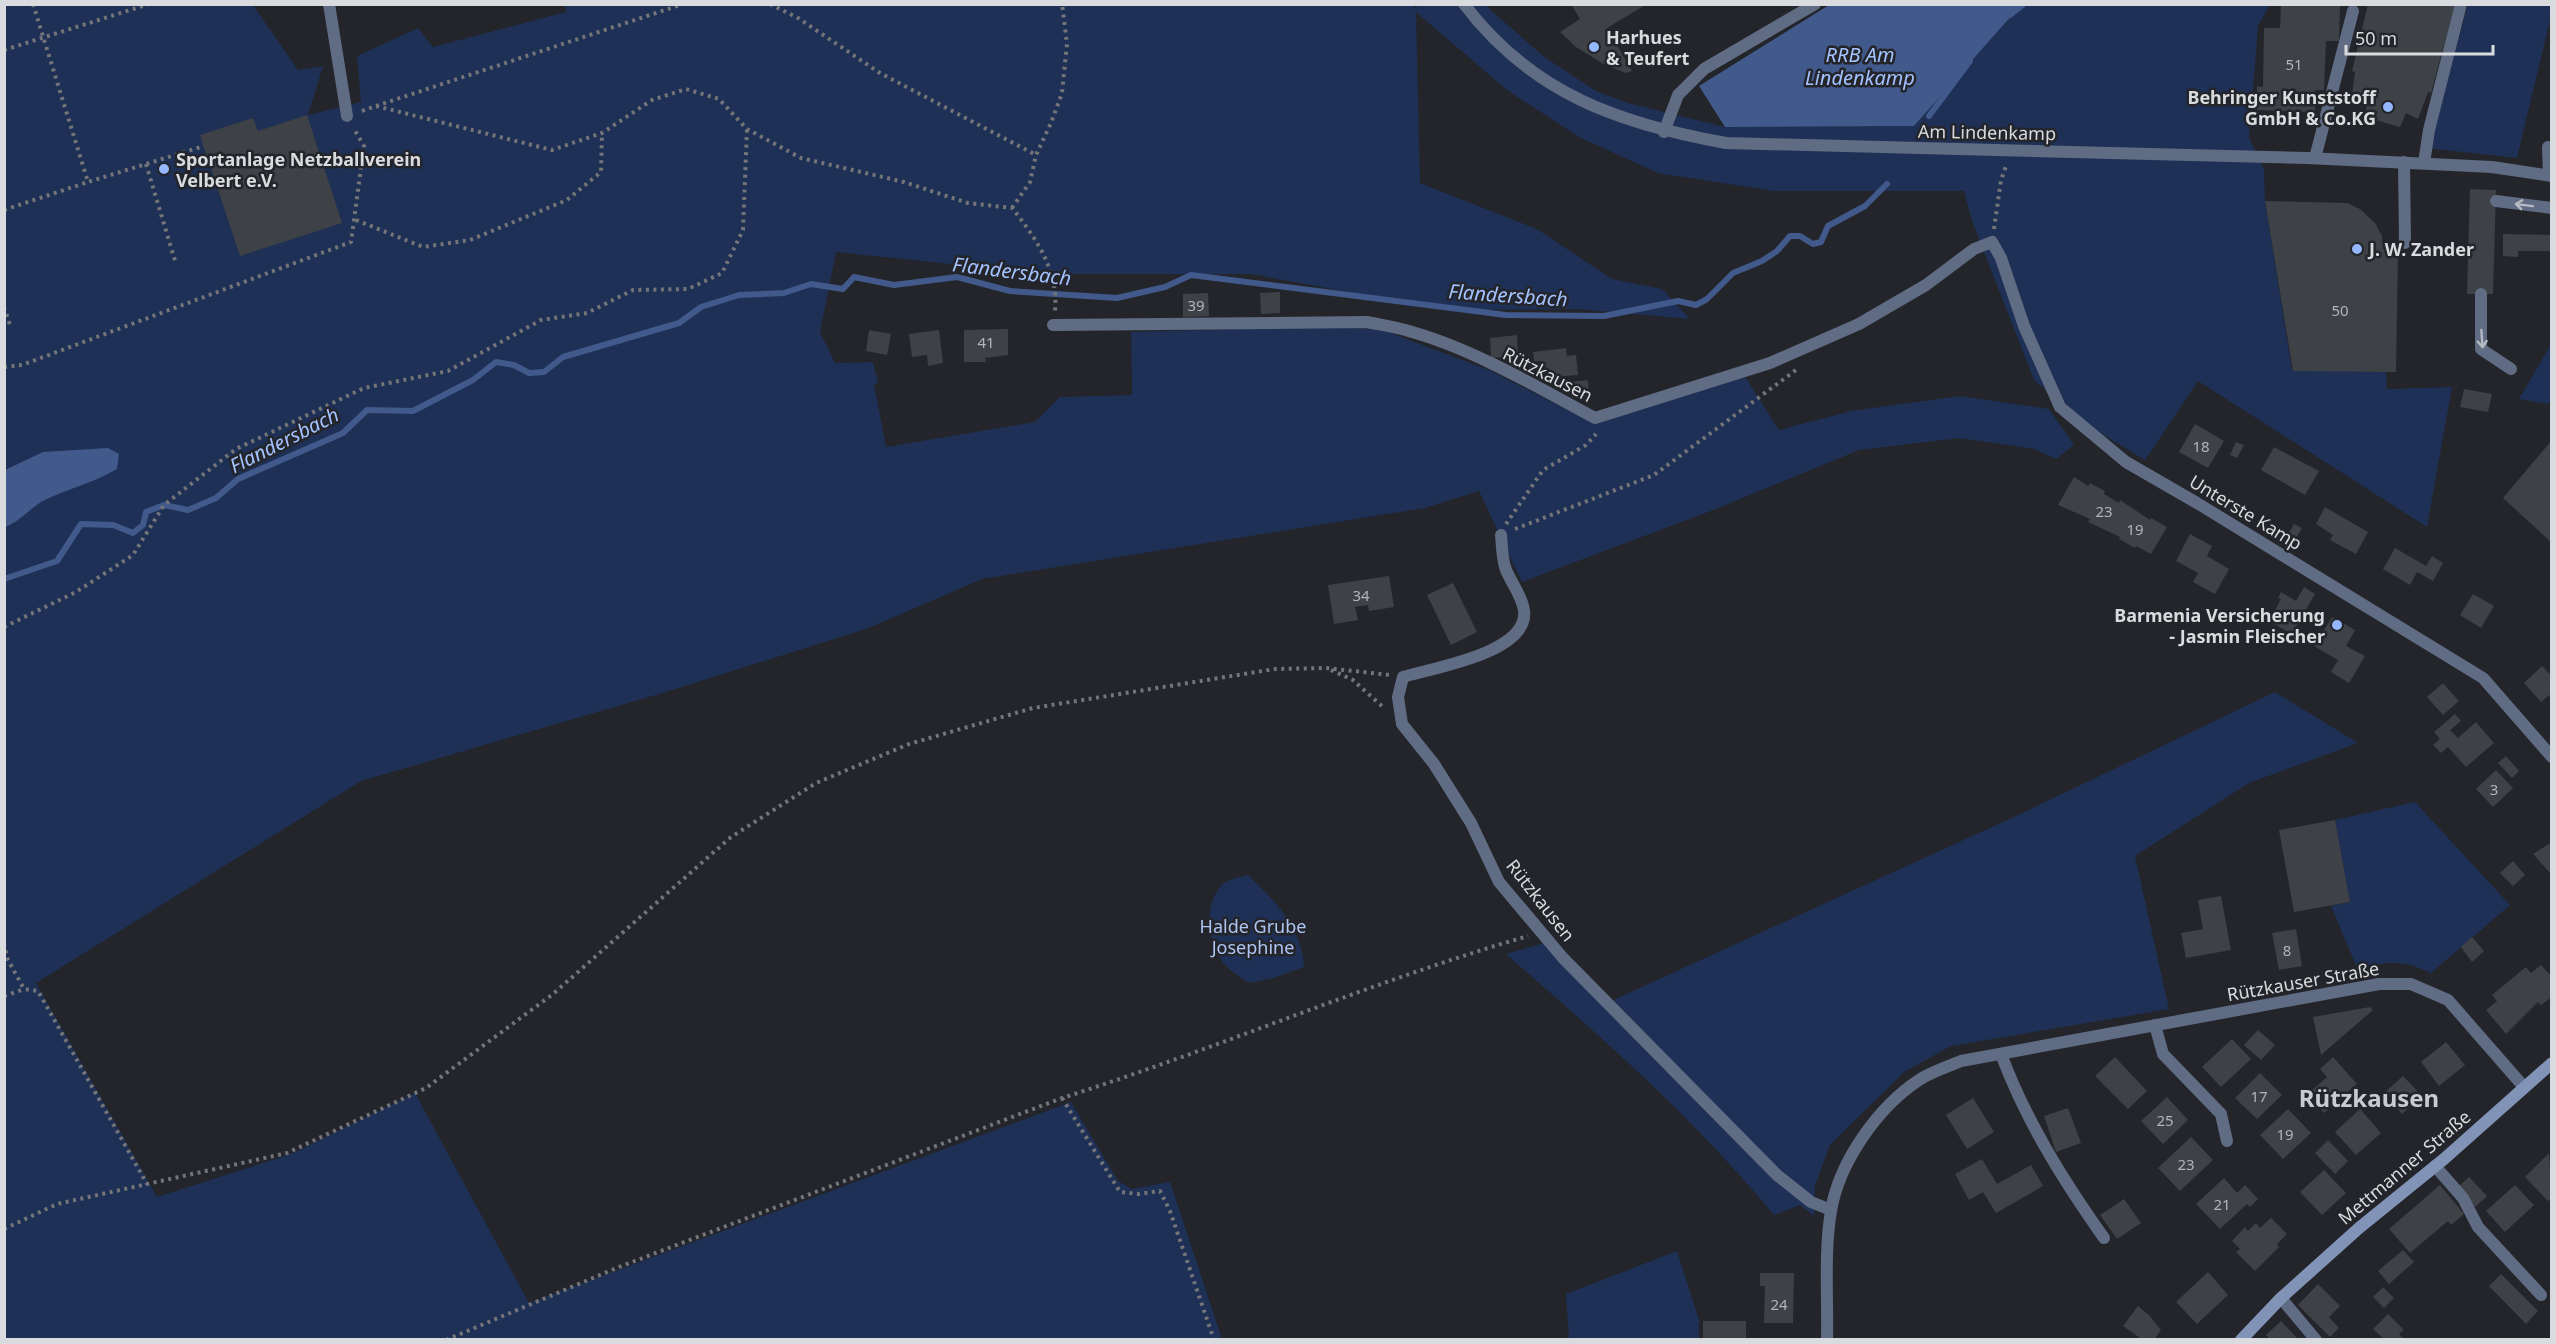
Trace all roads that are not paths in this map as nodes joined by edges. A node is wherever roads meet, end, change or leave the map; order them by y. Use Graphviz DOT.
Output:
graph roads {
  1 [pos="328,4"];
  2 [pos="1464,4"];
  3 [pos="1815,4"];
  4 [pos="2461,4"];
  5 [pos="2353,11"];
  6 [pos="347,116"];
  7 [pos="1664,132"];
  8 [pos="2548,147"];
  9 [pos="2315,158"];
  10 [pos="2404,162"];
  11 [pos="2424,163"];
  12 [pos="2550,175"];
  13 [pos="2496,201"];
  14 [pos="2552,208"];
  15 [pos="1992,242"];
  16 [pos="2405,243"];
  17 [pos="2481,294"];
  18 [pos="1053,325"];
  19 [pos="2511,369"];
  20 [pos="1501,535"];
  21 [pos="2552,757"];
  22 [pos="2155,1025"];
  23 [pos="2001,1054"];
  24 [pos="2552,1063"];
  25 [pos="2524,1087"];
  26 [pos="2227,1141"];
  27 [pos="2435,1166"];
  28 [pos="1831,1210"];
  29 [pos="2104,1238"];
  30 [pos="2541,1295"];
  31 [pos="2281,1298"];
  32 [pos="1827,1340"];
  33 [pos="2241,1340"];
  34 [pos="2316,1340"];
  1 -- 6 [label="street"];
  2 -- 7 [label="street, Am Lindenkamp"];
  3 -- 7 [label="street"];
  4 -- 11 [label="street"];
  5 -- 9 [label="street"];
  7 -- 9 [label="street, Am Lindenkamp"];
  8 -- 12 [label="street"];
  9 -- 10 [label="street, Am Lindenkamp"];
  10 -- 11 [label="street, Am Lindenkamp"];
  10 -- 16 [label="street"];
  11 -- 12 [label="street, Am Lindenkamp"];
  14 -- 13 [label="street, one-way"];
  15 -- 18 [label="street, Rützkausen"];
  15 -- 21 [label="street, Unterste Kamp"];
  17 -- 19 [label="street, one-way"];
  20 -- 28 [label="street, Rützkausen"];
  22 -- 23 [label="street, Rützkauser Straße"];
  22 -- 25 [label="street, Rützkauser Straße"];
  22 -- 26 [label="street"];
  23 -- 28 [label="street, Rützkauser Straße"];
  23 -- 29 [label="street"];
  24 -- 25 [label="street, Mettmanner Straße"];
  25 -- 27 [label="street, Mettmanner Straße"];
  27 -- 30 [label="street"];
  27 -- 31 [label="street, Mettmanner Straße"];
  28 -- 32 [label="street, Rützkauser Straße"];
  31 -- 33 [label="street, Mettmanner Straße"];
  31 -- 34 [label="street"];
}
